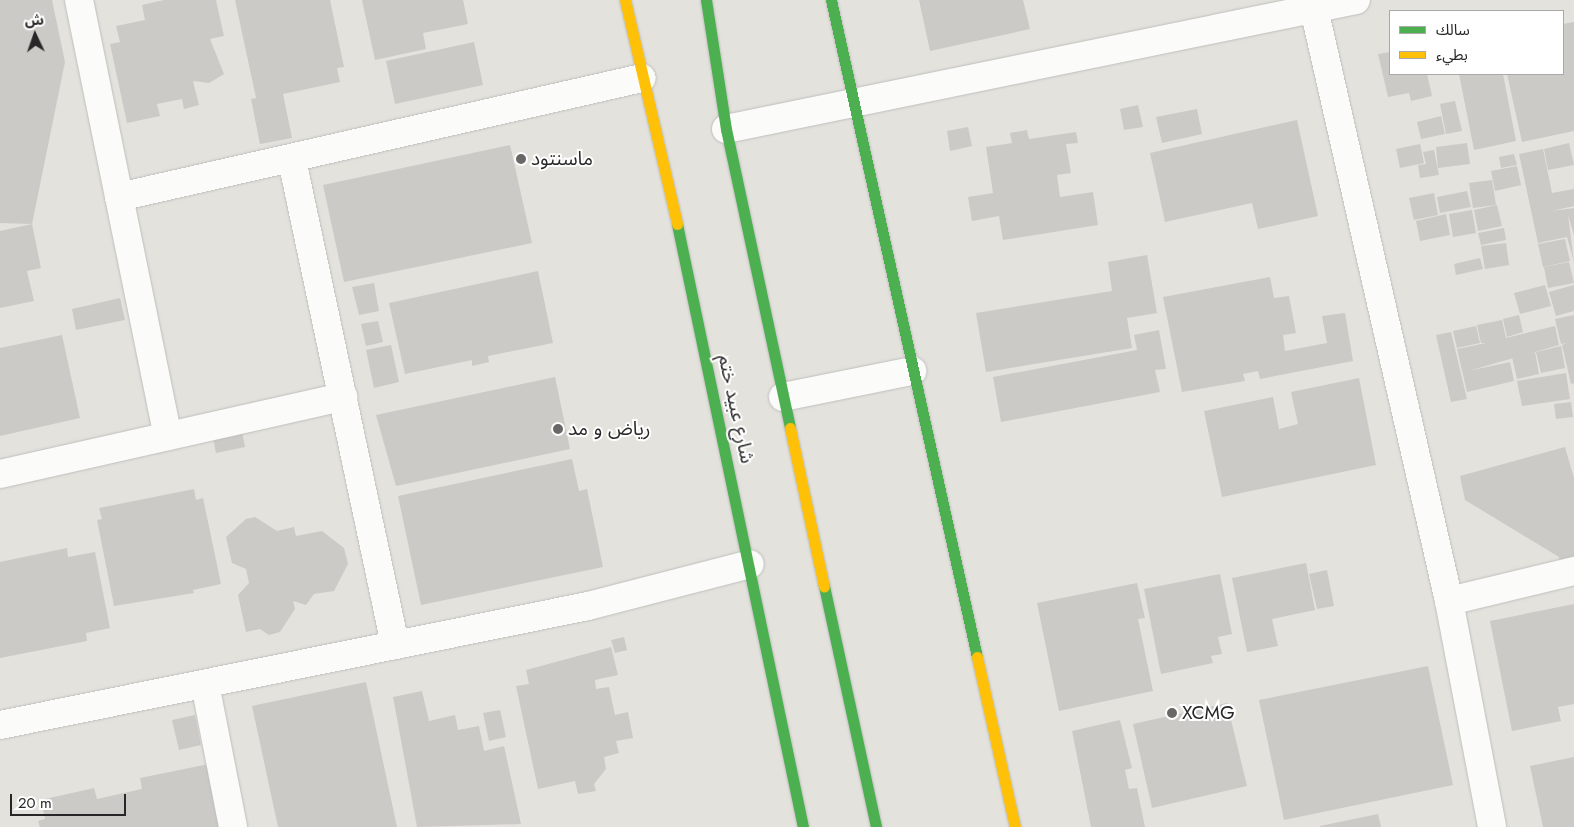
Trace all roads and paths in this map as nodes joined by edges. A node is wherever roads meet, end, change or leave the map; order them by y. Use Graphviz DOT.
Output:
graph roads {
  1 [pos="79,0"];
  2 [pos="625,0"];
  3 [pos="706,0"];
  4 [pos="831,0"];
  5 [pos="1356,0"];
  6 [pos="1313,4"];
  7 [pos="642,78"];
  8 [pos="853,105"];
  9 [pos="726,129"];
  10 [pos="292,160"];
  11 [pos="119,197"];
  12 [pos="912,371"];
  13 [pos="343,397"];
  14 [pos="784,397"];
  15 [pos="168,436"];
  16 [pos="0,474"];
  17 [pos="750,564"];
  18 [pos="1574,570"];
  19 [pos="1449,601"];
  20 [pos="395,646"];
  21 [pos="205,684"];
  22 [pos="0,725"];
  23 [pos="233,827"];
  24 [pos="804,827"];
  25 [pos="876,827"];
  26 [pos="1015,827"];
  27 [pos="1492,827"];
  1 -- 11 [label="street"];
  2 -- 7 [label="main road, شارع عبيد ختم"];
  3 -- 9 [label="main road"];
  4 -- 8 [label="main road"];
  5 -- 6 [label="street"];
  6 -- 8 [label="street"];
  6 -- 19 [label="street"];
  7 -- 10 [label="street"];
  7 -- 17 [label="main road, شارع عبيد ختم"];
  8 -- 9 [label="street"];
  8 -- 12 [label="main road"];
  9 -- 14 [label="main road"];
  10 -- 11 [label="street"];
  10 -- 13 [label="street"];
  11 -- 15 [label="street"];
  12 -- 14 [label="street"];
  12 -- 26 [label="main road"];
  13 -- 15 [label="street"];
  13 -- 20 [label="street"];
  14 -- 25 [label="main road"];
  15 -- 16 [label="street"];
  17 -- 20 [label="street"];
  17 -- 24 [label="main road, شارع عبيد ختم"];
  18 -- 19 [label="street"];
  19 -- 27 [label="street"];
  20 -- 21 [label="street"];
  21 -- 22 [label="street"];
  21 -- 23 [label="street"];
}
